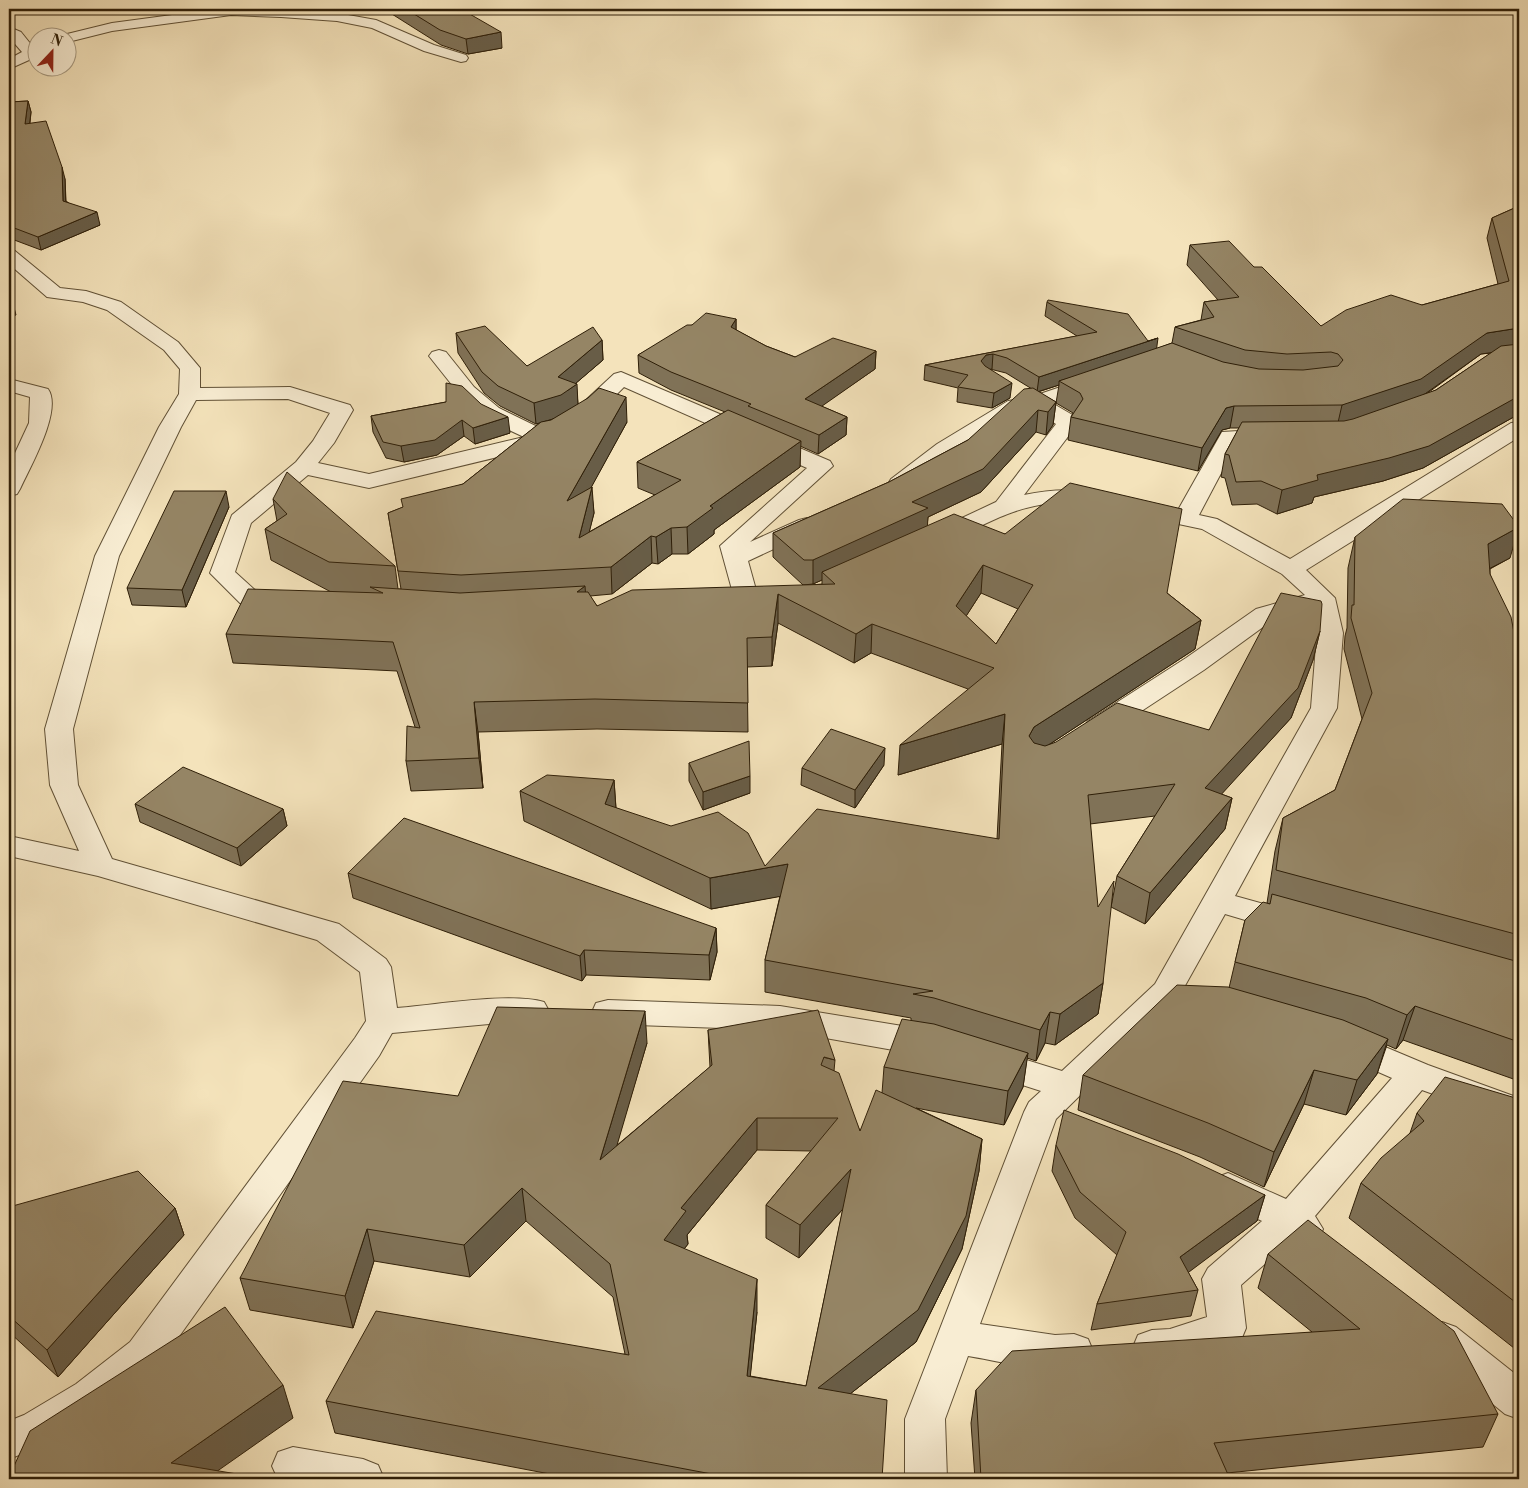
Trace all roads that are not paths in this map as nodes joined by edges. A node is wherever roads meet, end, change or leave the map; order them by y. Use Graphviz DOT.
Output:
graph roads {
  1 [pos="9,31"];
  2 [pos="78,36"];
  3 [pos="28,46"];
  4 [pos="28,54"];
  5 [pos="461,58"];
  6 [pos="9,65"];
  7 [pos="9,255"];
  8 [pos="439,356"];
  9 [pos="1116,374"];
  10 [pos="9,385"];
  11 [pos="1010,386"];
  12 [pos="189,394"];
  13 [pos="1035,402"];
  14 [pos="1519,428"];
  15 [pos="557,432"];
  16 [pos="1290,436"];
  17 [pos="304,467"];
  18 [pos="9,489"];
  19 [pos="881,492"];
  20 [pos="1004,507"];
  21 [pos="826,517"];
  22 [pos="1185,519"];
  23 [pos="915,548"];
  24 [pos="735,558"];
  25 [pos="1291,569"];
  26 [pos="773,596"];
  27 [pos="746,597"];
  28 [pos="1323,598"];
  29 [pos="717,599"];
  30 [pos="307,602"];
  31 [pos="1081,738"];
  32 [pos="9,846"];
  33 [pos="100,866"];
  34 [pos="1216,901"];
  35 [pos="1320,930"];
  36 [pos="382,1022"];
  37 [pos="1315,1035"];
  38 [pos="1416,1074"];
  39 [pos="1068,1086"];
  40 [pos="1042,1112"];
  41 [pos="1519,1112"];
  42 [pos="1078,1126"];
  43 [pos="1195,1173"];
  44 [pos="1291,1218"];
  45 [pos="1329,1249"];
  46 [pos="1420,1322"];
  47 [pos="956,1337"];
  48 [pos="1519,1401"];
  49 [pos="9,1440"];
  50 [pos="293,1466"];
  51 [pos="363,1479"];
  52 [pos="926,1479"];
  1 -- 3 [label="street"];
  2 -- 5 [label="street"];
  4 -- 6 [label="street"];
  7 -- 12 [label="street"];
  8 -- 15 [label="street"];
  9 -- 13 [label="street"];
  10 -- 18 [label="street"];
  11 -- 13 [label="street"];
  12 -- 17 [label="street"];
  12 -- 33 [label="street"];
  13 -- 19 [label="street"];
  13 -- 20 [label="street"];
  14 -- 25 [label="street"];
  15 -- 17 [label="street"];
  15 -- 24 [label="street"];
  16 -- 22 [label="street"];
  17 -- 30 [label="street"];
  20 -- 22 [label="street"];
  20 -- 23 [label="street"];
  21 -- 24 [label="street"];
  22 -- 25 [label="street"];
  24 -- 27 [label="street"];
  25 -- 28 [label="street"];
  26 -- 27 [label="street"];
  27 -- 29 [label="street"];
  28 -- 31 [label="street"];
  28 -- 34 [label="street"];
  32 -- 33 [label="street"];
  33 -- 36 [label="street"];
  34 -- 35 [label="street"];
  34 -- 39 [label="street"];
  36 -- 39 [label="street"];
  36 -- 49 [label="street"];
  37 -- 38 [label="street"];
  38 -- 41 [label="street"];
  38 -- 44 [label="street"];
  39 -- 40 [label="street"];
  40 -- 42 [label="street"];
  40 -- 47 [label="street"];
  43 -- 44 [label="street"];
  44 -- 45 [label="street"];
  44 -- 47 [label="street"];
  46 -- 48 [label="street"];
  47 -- 52 [label="street"];
  50 -- 51 [label="street"];
}
